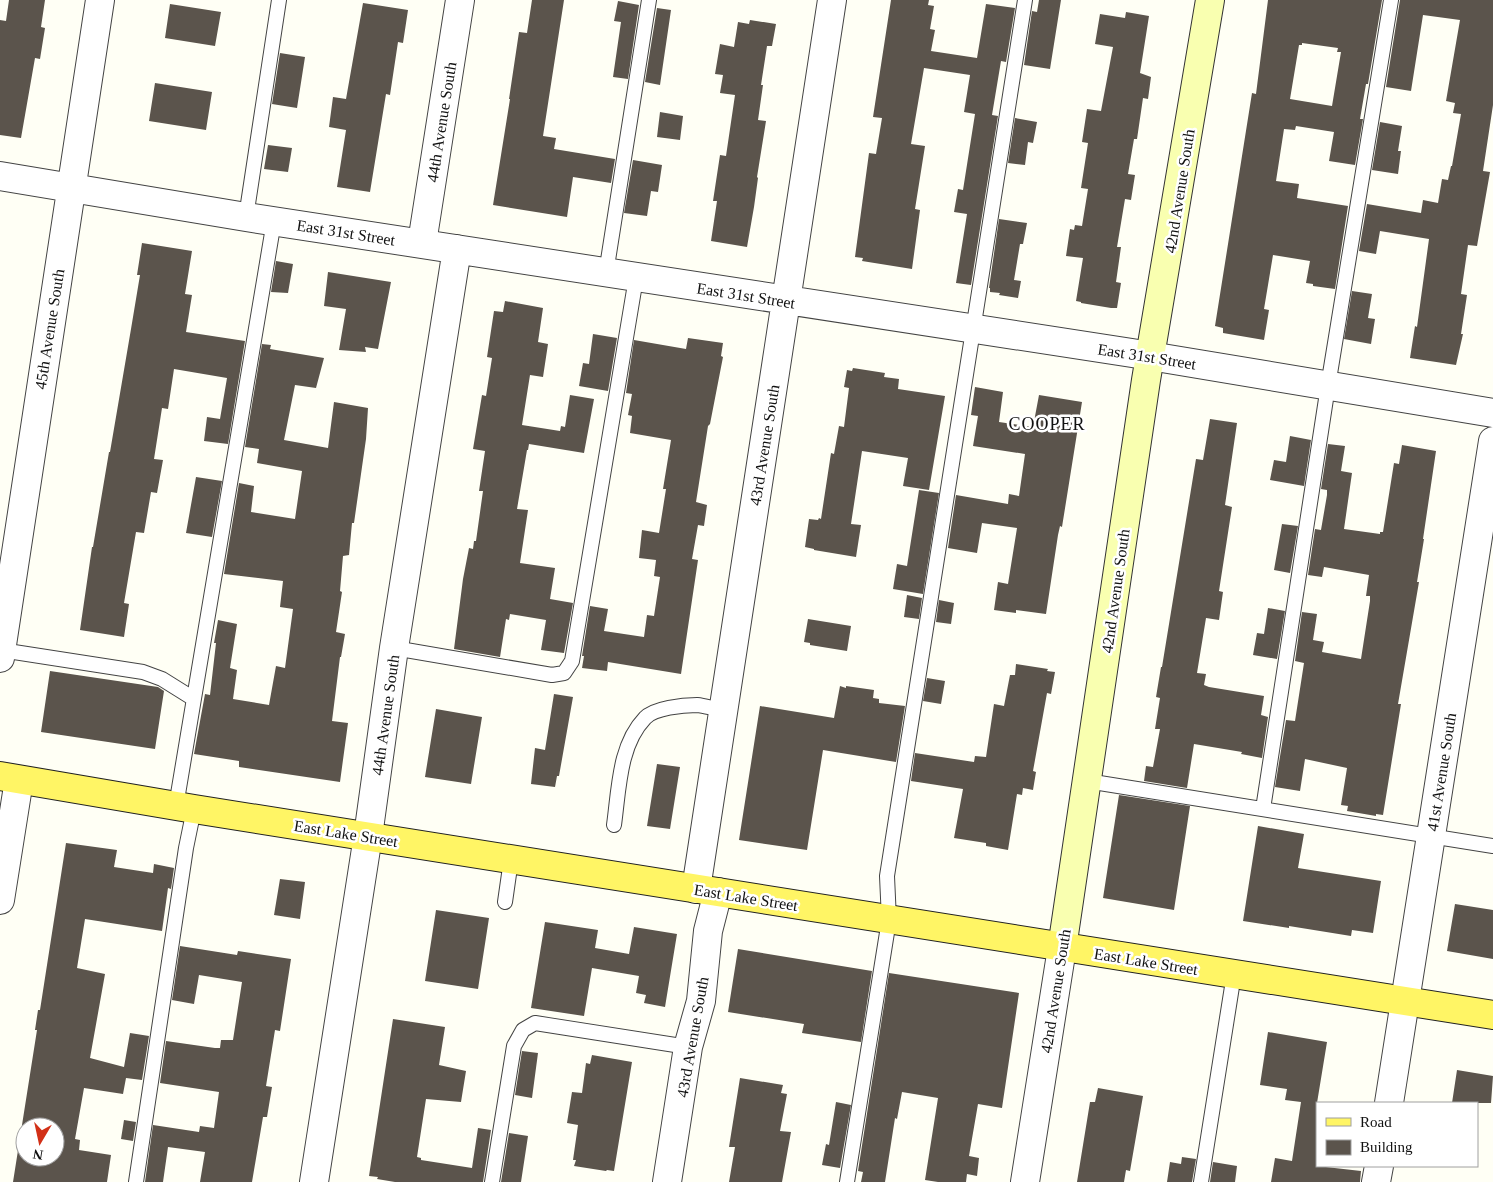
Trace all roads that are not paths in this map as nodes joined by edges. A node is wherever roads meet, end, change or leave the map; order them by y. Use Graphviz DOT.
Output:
graph roads {
  1 [pos="100,0"];
  2 [pos="279,0"];
  3 [pos="460,0"];
  4 [pos="649,0"];
  5 [pos="832,0"];
  6 [pos="1025,0"];
  7 [pos="1210,0"];
  8 [pos="1391,0"];
  9 [pos="0,176"];
  10 [pos="71,188"];
  11 [pos="246,217"];
  12 [pos="274,221"];
  13 [pos="422,243"];
  14 [pos="457,249"];
  15 [pos="606,273"];
  16 [pos="636,278"];
  17 [pos="786,301"];
  18 [pos="973,329"];
  19 [pos="1151,357"];
  20 [pos="1328,386"];
  21 [pos="1493,413"];
  22 [pos="1493,441"];
  23 [pos="394,648"];
  24 [pos="1,654"];
  25 [pos="194,699"];
  26 [pos="724,710"];
  27 [pos="10,778"];
  28 [pos="1087,781"];
  29 [pos="185,807"];
  30 [pos="1262,809"];
  31 [pos="614,825"];
  32 [pos="368,836"];
  33 [pos="1431,836"];
  34 [pos="1493,846"];
  35 [pos="511,860"];
  36 [pos="707,891"];
  37 [pos="0,900"];
  38 [pos="505,902"];
  39 [pos="889,920"];
  40 [pos="1062,948"];
  41 [pos="1234,974"];
  42 [pos="1405,1001"];
  43 [pos="1493,1015"];
  44 [pos="688,1047"];
  45 [pos="1389,1102"];
  46 [pos="1379,1167"];
  47 [pos="136,1182"];
  48 [pos="314,1182"];
  49 [pos="492,1182"];
  50 [pos="667,1182"];
  51 [pos="847,1182"];
  52 [pos="1025,1182"];
  53 [pos="1201,1182"];
  54 [pos="1376,1182"];
  1 -- 10 [label="street, 45th Avenue South"];
  2 -- 11 [label="lane"];
  3 -- 13 [label="street, 44th Avenue South"];
  4 -- 15 [label="lane"];
  5 -- 17 [label="street, 43rd Avenue South"];
  6 -- 18 [label="lane"];
  7 -- 19 [label="street, 42nd Avenue South"];
  8 -- 20 [label="lane"];
  9 -- 10 [label="street, East 31st Street"];
  10 -- 11 [label="street, East 31st Street"];
  10 -- 24 [label="street, 45th Avenue South"];
  11 -- 12 [label="street, East 31st Street"];
  12 -- 13 [label="street, East 31st Street"];
  12 -- 25 [label="lane"];
  13 -- 14 [label="street, East 31st Street"];
  14 -- 15 [label="street, East 31st Street"];
  14 -- 23 [label="street, 44th Avenue South"];
  15 -- 16 [label="street, East 31st Street"];
  16 -- 17 [label="street, East 31st Street"];
  16 -- 23 [label="lane"];
  17 -- 18 [label="street, East 31st Street"];
  17 -- 26 [label="street, 43rd Avenue South"];
  18 -- 19 [label="street, East 31st Street"];
  18 -- 39 [label="lane"];
  19 -- 20 [label="street, East 31st Street"];
  19 -- 28 [label="street, 42nd Avenue South"];
  20 -- 21 [label="street, East 31st Street"];
  20 -- 30 [label="lane"];
  22 -- 33 [label="street, 41st Avenue South"];
  23 -- 32 [label="street, 44th Avenue South"];
  24 -- 25 [label="lane"];
  25 -- 29 [label="lane"];
  26 -- 31 [label="lane"];
  26 -- 36 [label="street, 43rd Avenue South"];
  27 -- 29 [label="main road, East Lake Street"];
  27 -- 37 [label="street"];
  28 -- 30 [label="lane"];
  28 -- 40 [label="street, 42nd Avenue South"];
  29 -- 32 [label="main road, East Lake Street"];
  29 -- 47 [label="lane"];
  30 -- 33 [label="lane"];
  32 -- 35 [label="main road, East Lake Street"];
  32 -- 48 [label="street, 44th Avenue South"];
  33 -- 34 [label="lane"];
  33 -- 42 [label="street, 41st Avenue South"];
  35 -- 36 [label="main road, East Lake Street"];
  35 -- 38 [label="lane"];
  36 -- 39 [label="main road, East Lake Street"];
  36 -- 44 [label="street, 43rd Avenue South"];
  39 -- 40 [label="main road, East Lake Street"];
  39 -- 51 [label="lane"];
  40 -- 41 [label="main road, East Lake Street"];
  40 -- 52 [label="street, 42nd Avenue South"];
  41 -- 42 [label="main road, East Lake Street"];
  41 -- 53 [label="lane"];
  42 -- 43 [label="main road, East Lake Street"];
  42 -- 45 [label="street, 41st Avenue South"];
  44 -- 49 [label="lane"];
  44 -- 50 [label="street, 43rd Avenue South"];
  46 -- 54 [label="street"];
}
